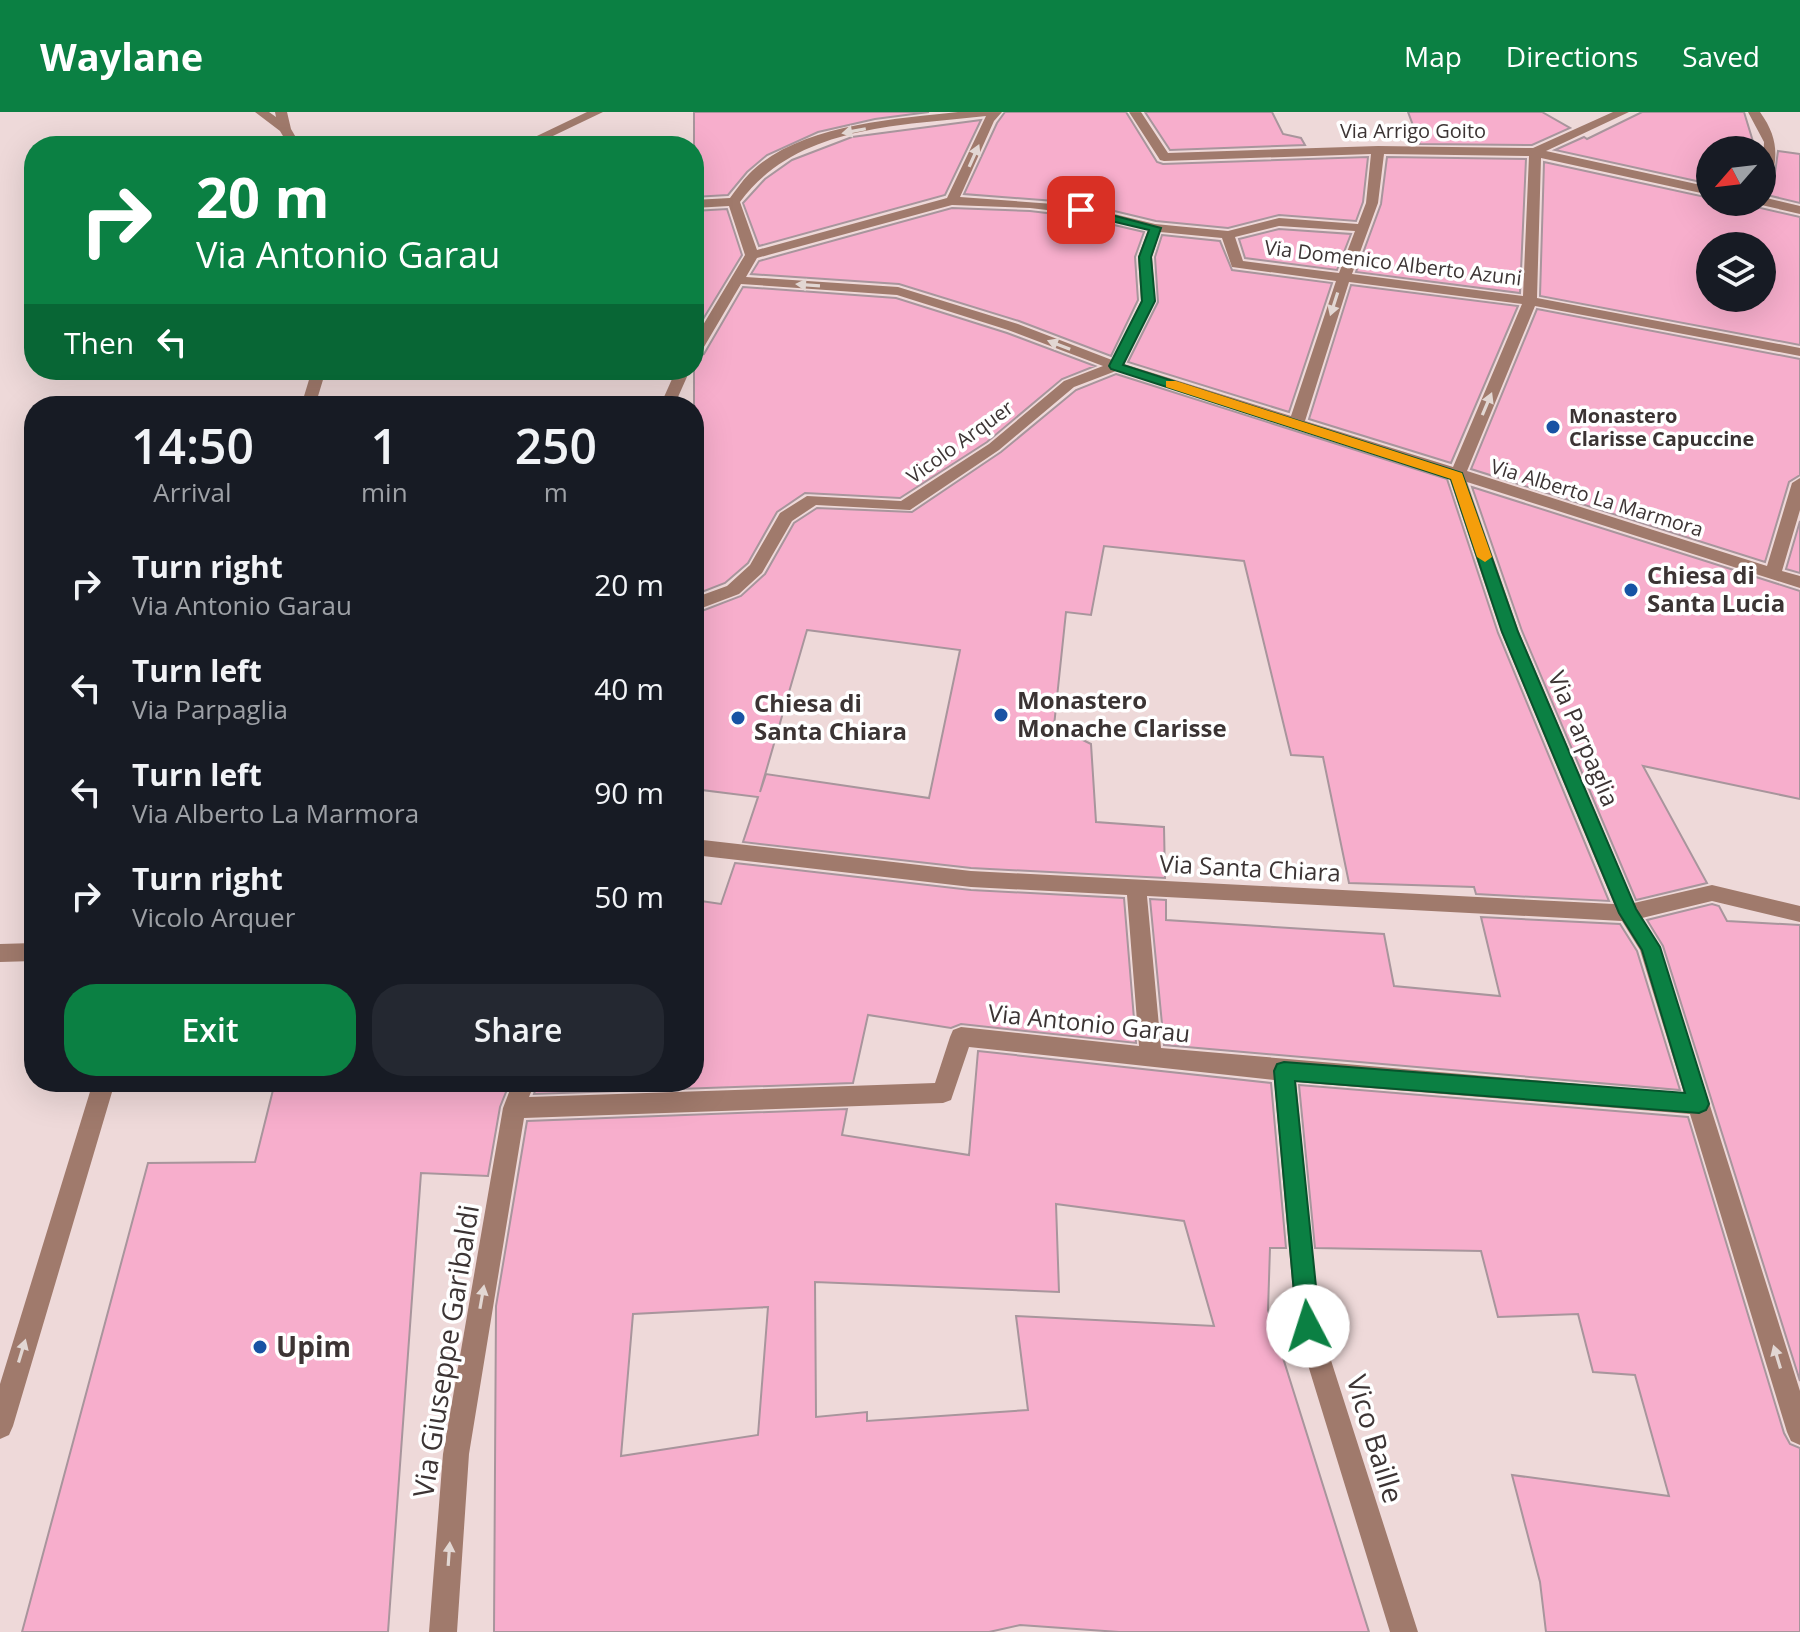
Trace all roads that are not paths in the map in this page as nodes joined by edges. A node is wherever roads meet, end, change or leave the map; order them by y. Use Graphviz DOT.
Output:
graph roads {
  1 [pos="261,112"];
  2 [pos="281,112"];
  3 [pos="597,112"];
  4 [pos="987,112"];
  5 [pos="996,112"];
  6 [pos="1135,112"];
  7 [pos="1623,112"];
  8 [pos="1754,112"];
  9 [pos="285,129"];
  10 [pos="289,136"];
  11 [pos="544,136"];
  12 [pos="1766,136"];
  13 [pos="1378,150"];
  14 [pos="1535,152"];
  15 [pos="1696,188"];
  16 [pos="952,201"];
  17 [pos="734,202"];
  18 [pos="704,204"];
  19 [pos="1776,204"];
  20 [pos="1800,210"];
  21 [pos="1155,228"];
  22 [pos="1362,228"];
  23 [pos="1228,235"];
  24 [pos="752,255"];
  25 [pos="1343,279"];
  26 [pos="737,280"];
  27 [pos="1530,301"];
  28 [pos="704,335"];
  29 [pos="1800,352"];
  30 [pos="1116,366"];
  31 [pos="1296,424"];
  32 [pos="1457,476"];
  33 [pos="1800,483"];
  34 [pos="1773,574"];
  35 [pos="1800,582"];
  36 [pos="704,601"];
  37 [pos="704,848"];
  38 [pos="1136,888"];
  39 [pos="1628,913"];
  40 [pos="1800,914"];
  41 [pos="24,952"];
  42 [pos="0,953"];
  43 [pos="1151,1057"];
  44 [pos="1284,1071"];
  45 [pos="101,1092"];
  46 [pos="520,1092"];
  47 [pos="1699,1104"];
  48 [pos="514,1108"];
  49 [pos="0,1426"];
  50 [pos="1800,1432"];
  51 [pos="443,1632"];
  52 [pos="1404,1632"];
  1 -- 9 [label="street"];
  2 -- 9 [label="street"];
  3 -- 11 [label="street"];
  4 -- 17 [label="street, one-way"];
  16 -- 5 [label="street, one-way"];
  6 -- 13 [label="street, Via Arrigo Goito"];
  7 -- 14 [label="street"];
  8 -- 12 [label="street"];
  9 -- 10 [label="street"];
  13 -- 14 [label="street, Via Arrigo Goito"];
  13 -- 22 [label="street"];
  14 -- 15 [label="street, Via Arrigo Goito"];
  14 -- 27 [label="street"];
  16 -- 21 [label="street"];
  16 -- 24 [label="street"];
  17 -- 18 [label="street"];
  17 -- 24 [label="street"];
  19 -- 20 [label="street"];
  21 -- 23 [label="street"];
  21 -- 30 [label="street"];
  22 -- 23 [label="street"];
  22 -- 25 [label="street"];
  23 -- 25 [label="street, Via Domenico Alberto Azuni"];
  24 -- 26 [label="street"];
  25 -- 27 [label="street, Via Domenico Alberto Azuni"];
  25 -- 31 [label="street, one-way"];
  26 -- 28 [label="street"];
  30 -- 26 [label="street, Via Alberto La Marmora, one-way"];
  27 -- 29 [label="street, Via Domenico Alberto Azuni"];
  32 -- 27 [label="street, one-way"];
  30 -- 31 [label="street, Via Alberto La Marmora"];
  30 -- 36 [label="street, Vicolo Arquer"];
  31 -- 32 [label="street, Via Alberto La Marmora"];
  32 -- 34 [label="street, Via Alberto La Marmora"];
  32 -- 39 [label="street, Via Parpaglia"];
  33 -- 34 [label="street"];
  34 -- 35 [label="street, Via Alberto La Marmora"];
  37 -- 38 [label="street, Via Santa Chiara"];
  38 -- 39 [label="street, Via Santa Chiara"];
  38 -- 43 [label="street"];
  39 -- 40 [label="street, Via Santa Chiara"];
  39 -- 47 [label="street, Via Parpaglia"];
  41 -- 42 [label="street"];
  43 -- 44 [label="street, Via Antonio Garau"];
  43 -- 48 [label="street, Via Antonio Garau"];
  44 -- 47 [label="street, Via Antonio Garau"];
  44 -- 52 [label="street, Vico Baille"];
  49 -- 45 [label="street, one-way"];
  46 -- 48 [label="street, Via Giuseppe Garibaldi"];
  50 -- 47 [label="street, Via Parpaglia, one-way"];
  51 -- 48 [label="street, Via Giuseppe Garibaldi, one-way"];
}
